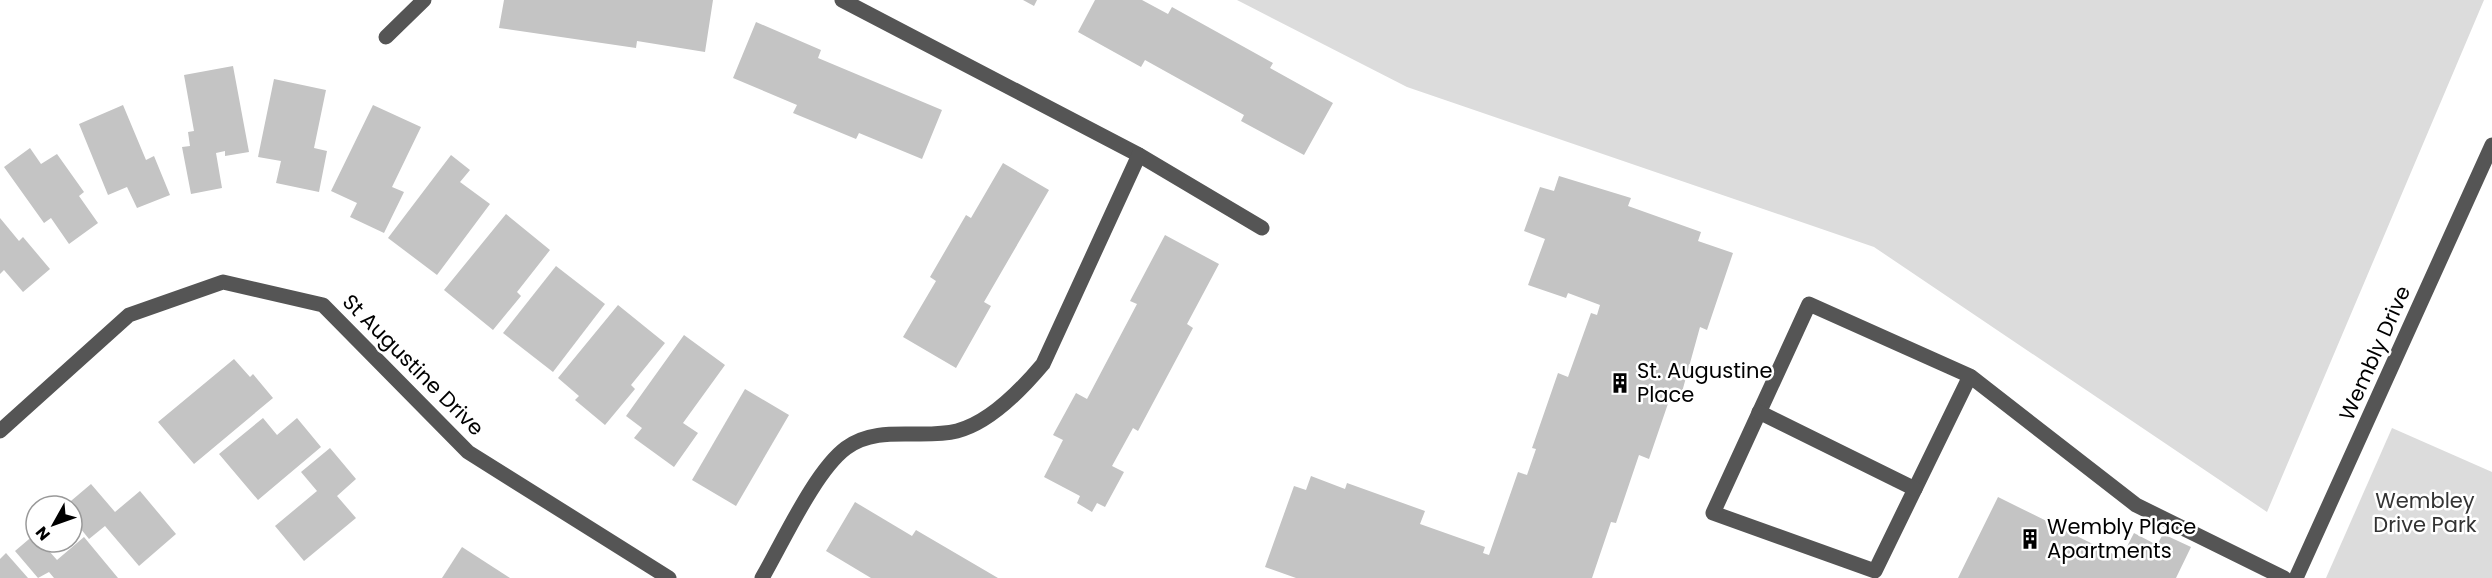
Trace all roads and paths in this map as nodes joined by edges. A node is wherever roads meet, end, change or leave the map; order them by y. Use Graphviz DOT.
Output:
graph roads {
  1 [pos="424,0"];
  2 [pos="842,0"];
  3 [pos="386,37"];
  4 [pos="2492,145"];
  5 [pos="1139,155"];
  6 [pos="1262,228"];
  7 [pos="1970,376"];
  8 [pos="1760,412"];
  9 [pos="0,430"];
  10 [pos="1916,489"];
  11 [pos="661,576"];
  12 [pos="762,578"];
  13 [pos="2284,578"];
  14 [pos="2296,578"];
  1 -- 3 [label="street"];
  2 -- 5 [label="street"];
  4 -- 14 [label="street, Wembly Drive"];
  5 -- 6 [label="street"];
  5 -- 12 [label="street"];
  7 -- 8 [label="street"];
  7 -- 10 [label="street"];
  7 -- 13 [label="street"];
  8 -- 10 [label="street"];
  8 -- 10 [label="street"];
  9 -- 11 [label="street, St Augustine Drive"];
}
